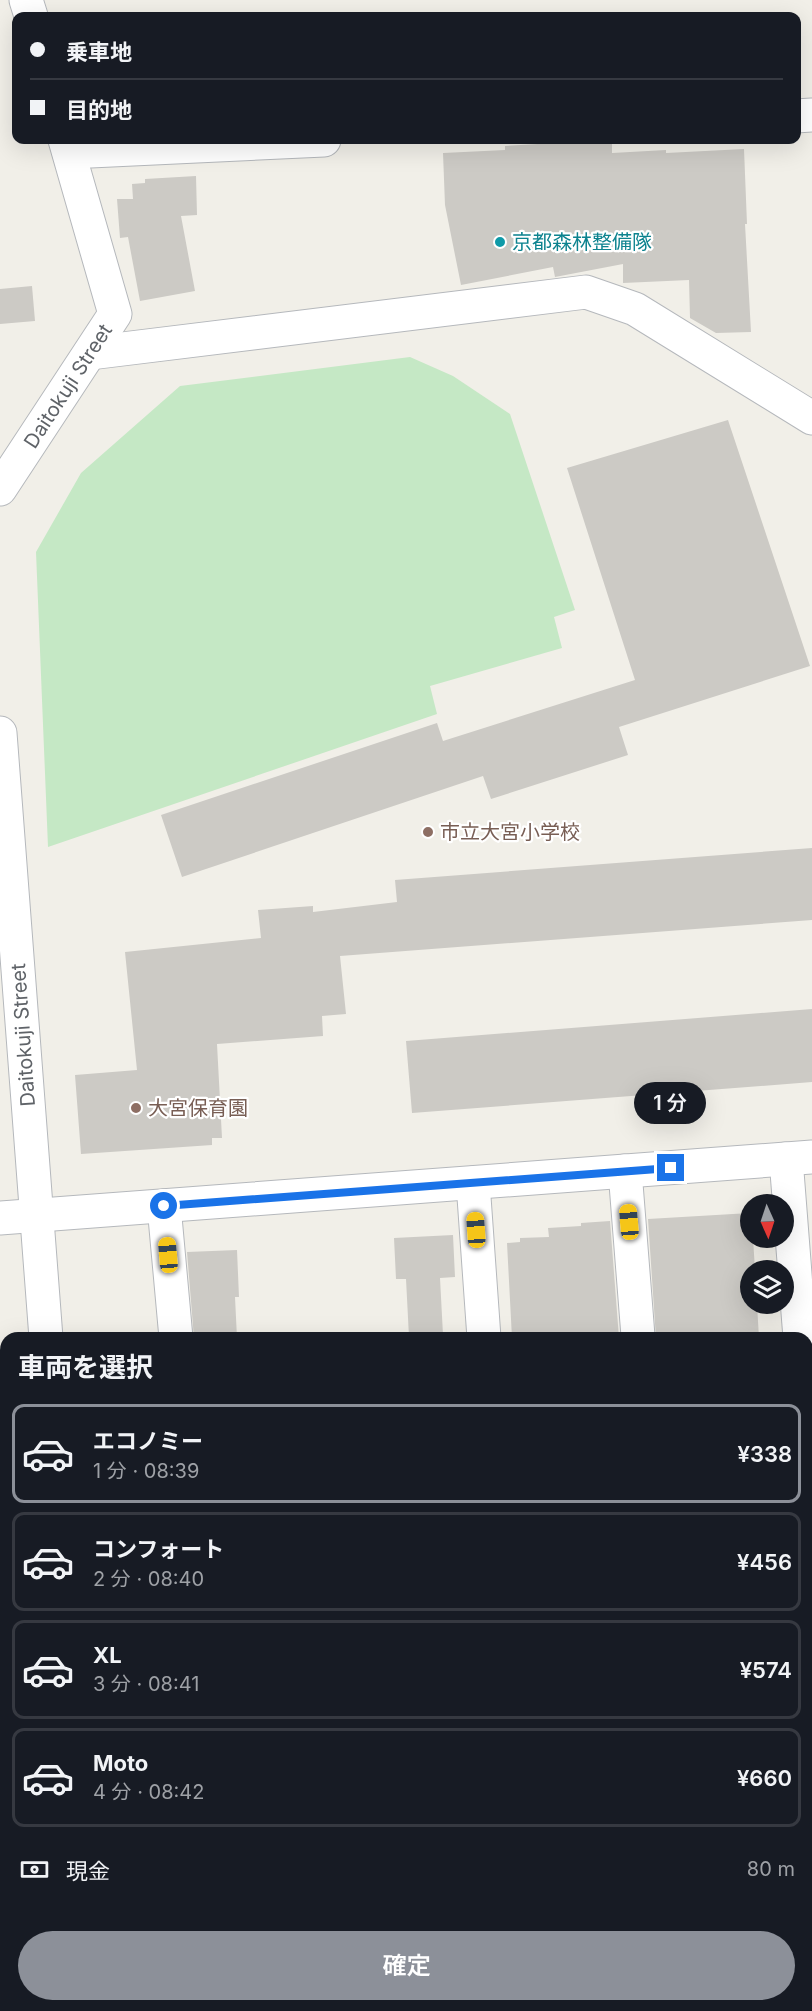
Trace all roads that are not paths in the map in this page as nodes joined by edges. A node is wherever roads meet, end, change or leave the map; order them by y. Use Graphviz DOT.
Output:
graph roads {
  1 [pos="153,144"];
  2 [pos="67,146"];
  3 [pos="90,353"];
  4 [pos="812,418"];
  5 [pos="0,489"];
  6 [pos="0,733"];
  7 [pos="4,828"];
  8 [pos="799,1158"];
  9 [pos="625,1171"];
  10 [pos="473,1183"];
  11 [pos="164,1206"];
  12 [pos="38,1216"];
  13 [pos="0,1218"];
  14 [pos="46,1332"];
  15 [pos="175,1332"];
  16 [pos="484,1332"];
  17 [pos="638,1332"];
  18 [pos="800,1332"];
  1 -- 2 [label="street"];
  2 -- 3 [label="street, Daitokuji Street"];
  3 -- 4 [label="street"];
  3 -- 5 [label="street, Daitokuji Street"];
  6 -- 7 [label="street, Daitokuji Street"];
  7 -- 12 [label="street, Daitokuji Street"];
  8 -- 9 [label="street"];
  8 -- 18 [label="street"];
  9 -- 10 [label="street"];
  9 -- 17 [label="street"];
  10 -- 11 [label="street"];
  10 -- 16 [label="street"];
  11 -- 12 [label="street"];
  11 -- 15 [label="street"];
  12 -- 13 [label="street"];
  12 -- 14 [label="street, Daitokuji Street"];
}
